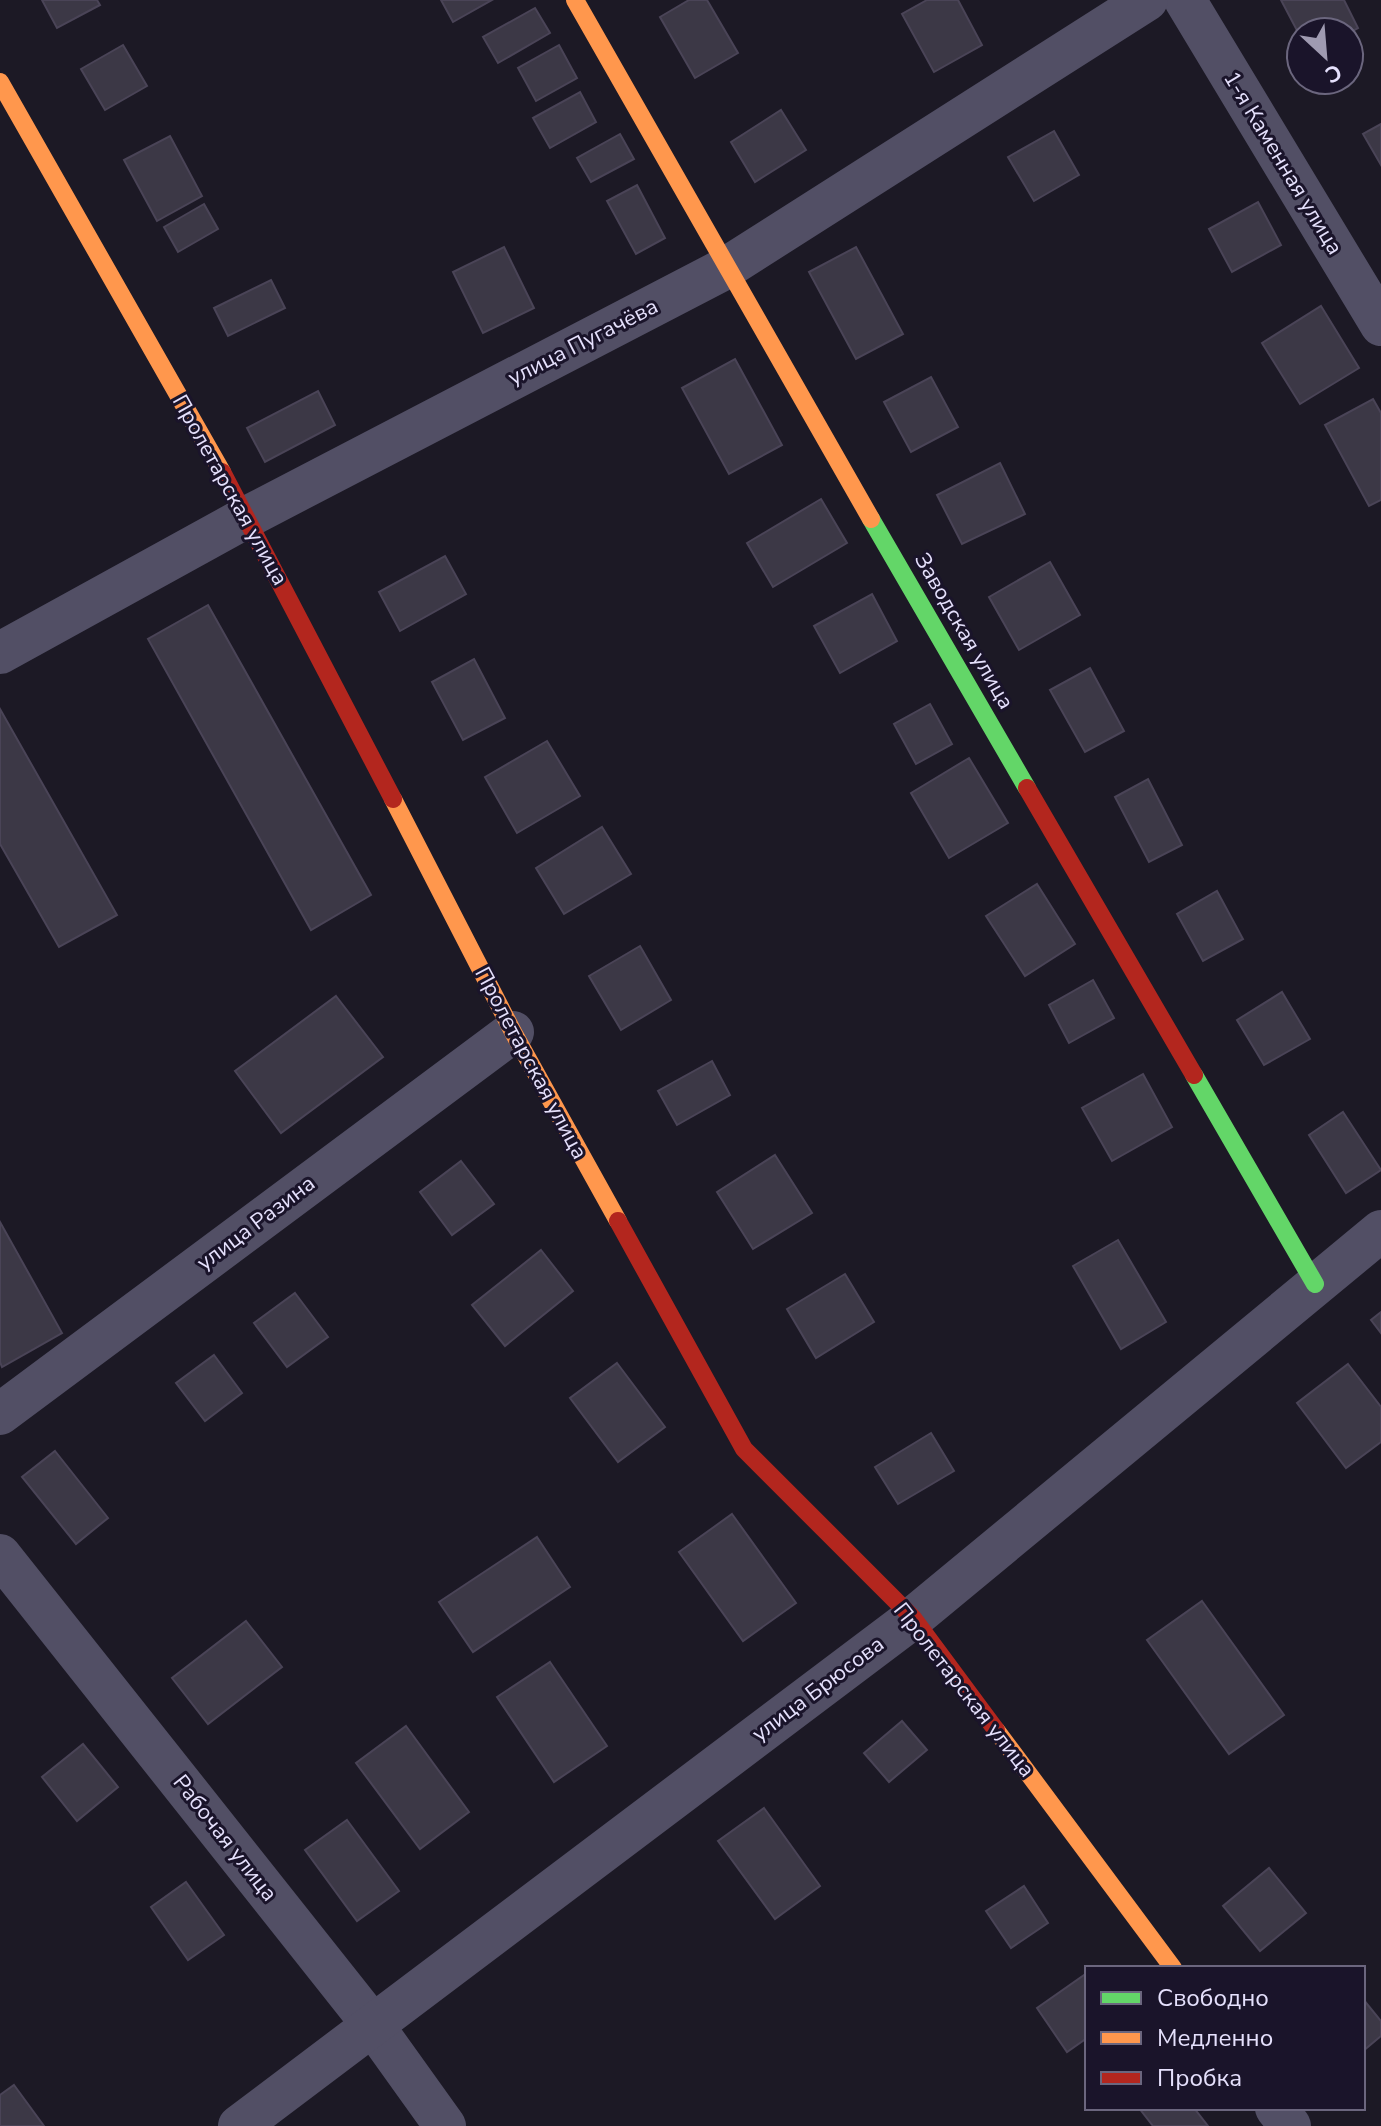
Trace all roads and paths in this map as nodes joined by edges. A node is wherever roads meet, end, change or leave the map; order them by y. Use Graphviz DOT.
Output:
graph roads {
  1 [pos="575,0"];
  2 [pos="1147,0"];
  3 [pos="1185,0"];
  4 [pos="0,82"];
  5 [pos="726,268"];
  6 [pos="1381,325"];
  7 [pos="247,517"];
  8 [pos="0,653"];
  9 [pos="513,1032"];
  10 [pos="1381,1231"];
  11 [pos="1315,1284"];
  12 [pos="0,1414"];
  13 [pos="0,1555"];
  14 [pos="913,1618"];
  15 [pos="1172,1966"];
  16 [pos="372,2024"];
  17 [pos="1278,2110"];
  18 [pos="239,2126"];
  19 [pos="445,2126"];
  20 [pos="1290,2126"];
  1 -- 5 [label="street, Заводская улица"];
  2 -- 5 [label="street, улица Пугачёва"];
  3 -- 6 [label="street, 1-я Каменная улица"];
  4 -- 7 [label="street, Пролетарская улица"];
  5 -- 7 [label="street, улица Пугачёва"];
  5 -- 11 [label="street, Заводская улица"];
  7 -- 8 [label="street, улица Пугачёва"];
  7 -- 9 [label="street, Пролетарская улица"];
  9 -- 12 [label="street, улица Разина"];
  9 -- 14 [label="street, Пролетарская улица"];
  10 -- 11 [label="street, улица Брюсова"];
  11 -- 14 [label="street, улица Брюсова"];
  13 -- 16 [label="street, Рабочая улица"];
  14 -- 15 [label="street, Пролетарская улица"];
  14 -- 16 [label="street, улица Брюсова"];
  16 -- 18 [label="street, улица Брюсова"];
  16 -- 19 [label="street, Рабочая улица"];
  17 -- 20 [label="street"];
}
